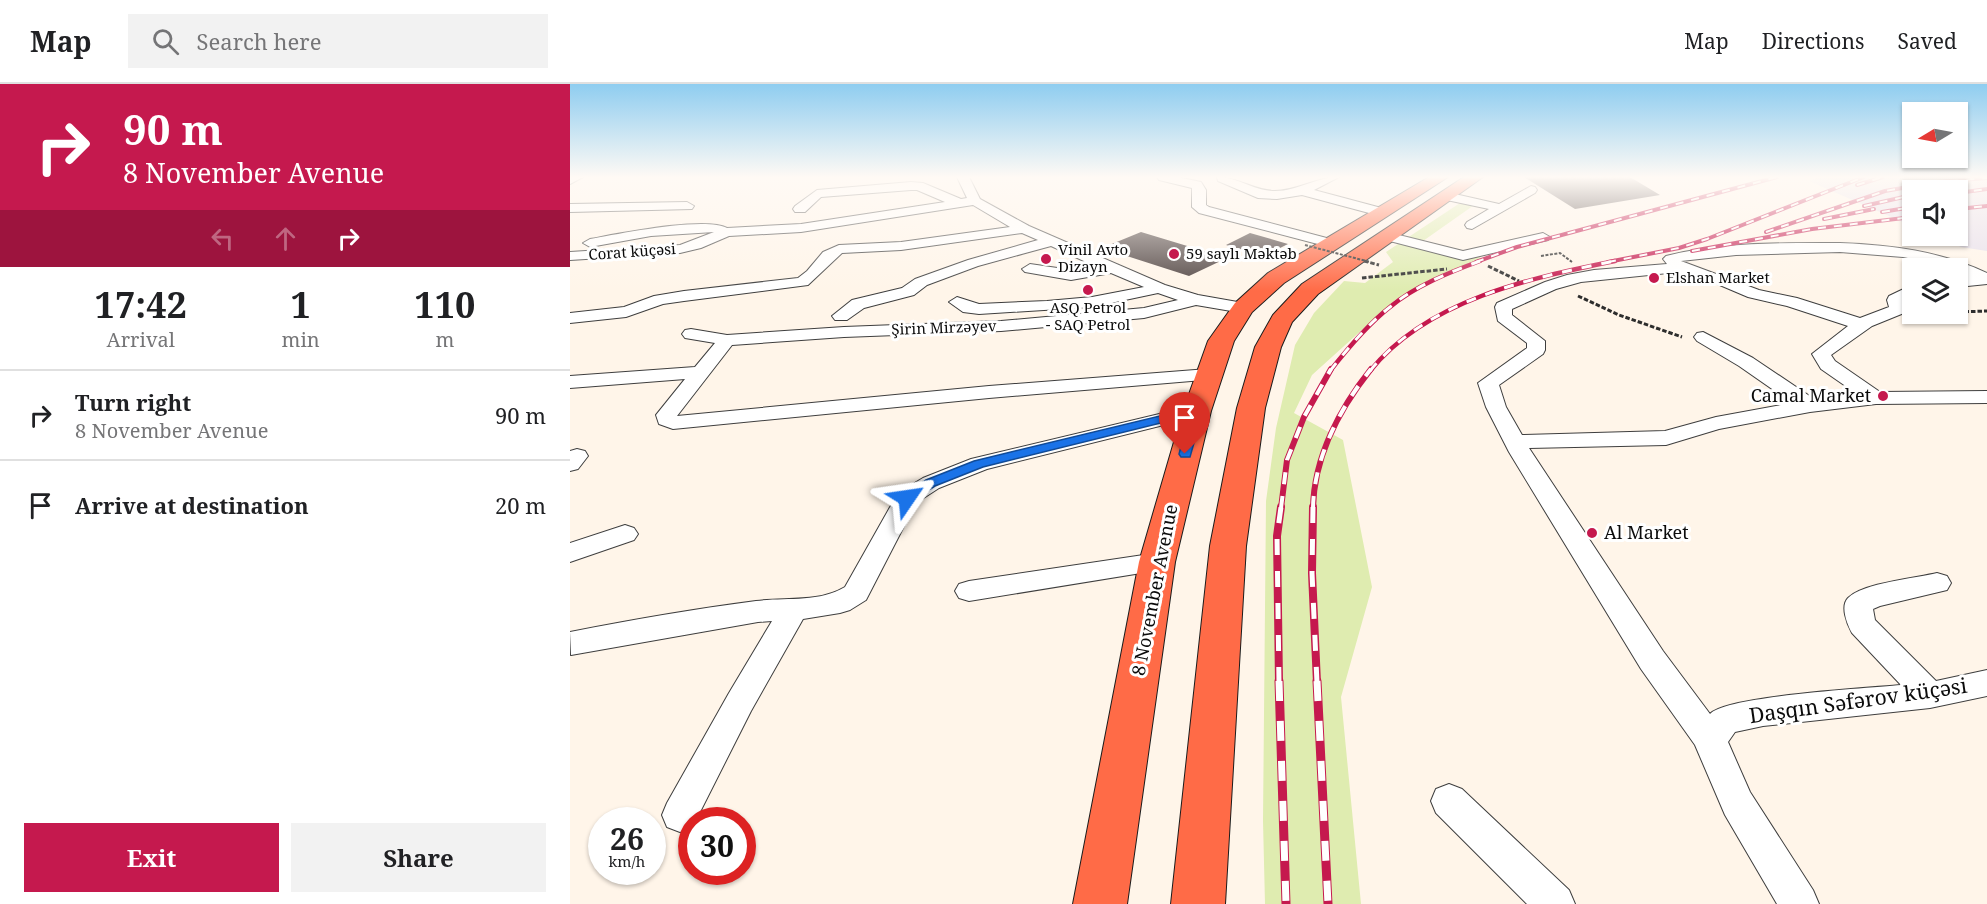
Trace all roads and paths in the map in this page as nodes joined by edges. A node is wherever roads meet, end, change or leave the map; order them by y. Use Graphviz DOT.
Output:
graph roads {
  1 [pos="861,215"];
  2 [pos="1002,215"];
  3 [pos="1222,215"];
  4 [pos="1344,215"];
  5 [pos="1409,215"];
  6 [pos="1489,215"];
  7 [pos="1472,225"];
  8 [pos="1024,229"];
  9 [pos="727,232"];
  10 [pos="1543,237"];
  11 [pos="1383,238"];
  12 [pos="1052,241"];
  13 [pos="1319,244"];
  14 [pos="570,247"];
  15 [pos="570,255"];
  16 [pos="1936,258"];
  17 [pos="1678,267"];
  18 [pos="1112,268"];
  19 [pos="1030,269"];
  20 [pos="1968,270"];
  21 [pos="1128,275"];
  22 [pos="1968,281"];
  23 [pos="1159,288"];
  24 [pos="1575,295"];
  25 [pos="1902,296"];
  26 [pos="1108,300"];
  27 [pos="1195,300"];
  28 [pos="957,302"];
  29 [pos="1243,308"];
  30 [pos="1987,311"];
  31 [pos="1968,312"];
  32 [pos="841,316"];
  33 [pos="570,318"];
  34 [pos="1862,325"];
  35 [pos="691,334"];
  36 [pos="1703,337"];
  37 [pos="727,340"];
  38 [pos="700,372"];
  39 [pos="1208,375"];
  40 [pos="570,382"];
  41 [pos="1987,397"];
  42 [pos="1876,398"];
  43 [pos="1810,406"];
  44 [pos="1197,411"];
  45 [pos="1515,442"];
  46 [pos="570,457"];
  47 [pos="570,464"];
  48 [pos="624,534"];
  49 [pos="570,553"];
  50 [pos="1157,562"];
  51 [pos="1937,584"];
  52 [pos="969,591"];
  53 [pos="794,610"];
  54 [pos="571,642"];
  55 [pos="1987,683"];
  56 [pos="1930,695"];
  57 [pos="1710,739"];
  58 [pos="1449,801"];
  59 [pos="684,807"];
  60 [pos="1100,904"];
  61 [pos="1198,904"];
  62 [pos="1555,904"];
  63 [pos="1799,904"];
  1 -- 9 [label="street, Corat küçəsi"];
  2 -- 8 [label="street"];
  3 -- 13 [label="street"];
  4 -- 11 [label="street"];
  5 -- 11 [label="highway, 8 November Avenue"];
  6 -- 7 [label="street"];
  8 -- 12 [label="street"];
  8 -- 33 [label="street"];
  9 -- 14 [label="street, Corat küçəsi"];
  9 -- 15 [label="street, Corat küçəsi"];
  10 -- 11 [label="street"];
  11 -- 13 [label="highway, 8 November Avenue"];
  11 -- 13 [label="path, bridge"];
  11 -- 61 [label="highway, 8 November Avenue"];
  12 -- 18 [label="street"];
  12 -- 32 [label="street"];
  13 -- 29 [label="highway, 8 November Avenue"];
  16 -- 17 [label="street"];
  17 -- 34 [label="street"];
  17 -- 45 [label="street"];
  18 -- 19 [label="street"];
  18 -- 21 [label="street"];
  20 -- 22 [label="street"];
  21 -- 23 [label="street"];
  21 -- 26 [label="street"];
  23 -- 26 [label="street"];
  23 -- 27 [label="street"];
  24 -- 36 [label="path"];
  25 -- 34 [label="street"];
  26 -- 28 [label="street"];
  27 -- 29 [label="street"];
  27 -- 37 [label="street, Şirin Mirzəyev"];
  29 -- 39 [label="highway, 8 November Avenue"];
  30 -- 31 [label="path"];
  34 -- 42 [label="street"];
  35 -- 37 [label="street, Şirin Mirzəyev"];
  36 -- 43 [label="street"];
  37 -- 38 [label="street"];
  38 -- 39 [label="street"];
  38 -- 40 [label="street"];
  39 -- 44 [label="highway, 8 November Avenue"];
  41 -- 42 [label="street"];
  42 -- 43 [label="street"];
  43 -- 45 [label="street"];
  44 -- 50 [label="highway, 8 November Avenue"];
  44 -- 53 [label="street"];
  45 -- 57 [label="street"];
  46 -- 47 [label="street"];
  48 -- 49 [label="street"];
  50 -- 52 [label="street"];
  50 -- 60 [label="highway, 8 November Avenue"];
  51 -- 56 [label="street"];
  53 -- 54 [label="street"];
  53 -- 59 [label="street"];
  55 -- 56 [label="street, Daşqın Səfərov küçəsi"];
  56 -- 57 [label="street, Daşqın Səfərov küçəsi"];
  57 -- 63 [label="street"];
  58 -- 62 [label="street"];
}
